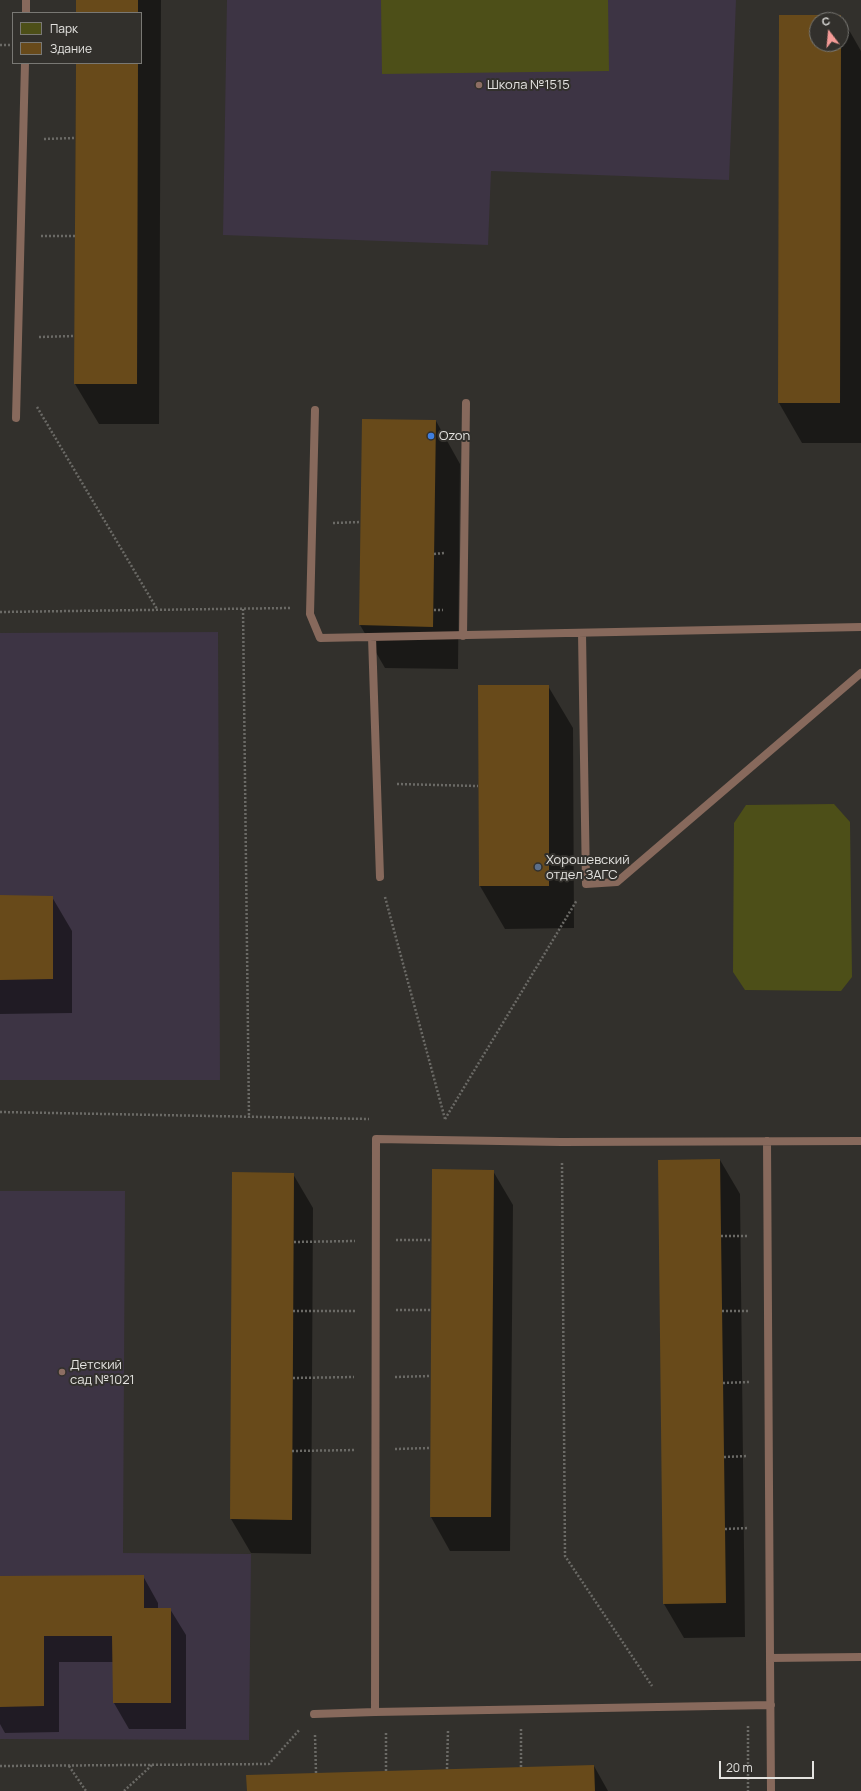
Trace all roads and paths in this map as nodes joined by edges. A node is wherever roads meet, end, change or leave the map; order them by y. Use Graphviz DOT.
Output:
graph roads {
  1 [pos="26,0"];
  2 [pos="26,12"];
  3 [pos="0,45"];
  4 [pos="12,45"];
  5 [pos="25,64"];
  6 [pos="75,138"];
  7 [pos="23,139"];
  8 [pos="21,236"];
  9 [pos="75,236"];
  10 [pos="74,336"];
  11 [pos="18,338"];
  12 [pos="466,403"];
  13 [pos="37,406"];
  14 [pos="315,410"];
  15 [pos="16,418"];
  16 [pos="361,522"];
  17 [pos="312,523"];
  18 [pos="310,608"];
  19 [pos="157,609"];
  20 [pos="243,609"];
  21 [pos="0,612"];
  22 [pos="861,627"];
  23 [pos="582,633"];
  24 [pos="463,636"];
  25 [pos="372,637"];
  26 [pos="861,673"];
  27 [pos="377,783"];
  28 [pos="478,786"];
  29 [pos="380,877"];
  30 [pos="586,884"];
  31 [pos="249,1118"];
  32 [pos="767,1141"];
  33 [pos="861,1141"];
  34 [pos="562,1142"];
  35 [pos="721,1236"];
  36 [pos="768,1236"];
  37 [pos="861,1657"];
  38 [pos="770,1658"];
  39 [pos="748,1705"];
  40 [pos="771,1705"];
  41 [pos="666,1706"];
  42 [pos="521,1709"];
  43 [pos="449,1710"];
  44 [pos="386,1711"];
  45 [pos="376,1712"];
  46 [pos="314,1714"];
  47 [pos="152,1765"];
  48 [pos="0,1766"];
  49 [pos="69,1766"];
  50 [pos="521,1767"];
  51 [pos="447,1769"];
  52 [pos="386,1771"];
  53 [pos="316,1773"];
  54 [pos="86,1791"];
  55 [pos="124,1791"];
  56 [pos="748,1791"];
  57 [pos="771,1791"];
  1 -- 2 [label="lane"];
  3 -- 4 [label="path"];
  5 -- 7 [label="lane"];
  6 -- 7 [label="path"];
  7 -- 8 [label="lane"];
  8 -- 9 [label="path"];
  8 -- 11 [label="lane"];
  10 -- 11 [label="path"];
  11 -- 15 [label="lane"];
  12 -- 24 [label="lane"];
  13 -- 19 [label="path"];
  14 -- 17 [label="lane"];
  16 -- 17 [label="path"];
  17 -- 18 [label="lane"];
  18 -- 20 [label="path"];
  18 -- 25 [label="lane"];
  19 -- 20 [label="path"];
  19 -- 21 [label="path"];
  20 -- 31 [label="path"];
  22 -- 23 [label="lane"];
  23 -- 24 [label="lane"];
  23 -- 30 [label="lane"];
  24 -- 25 [label="lane"];
  25 -- 27 [label="lane"];
  26 -- 30 [label="lane"];
  27 -- 28 [label="path"];
  27 -- 29 [label="lane"];
  29 -- 30 [label="path"];
  32 -- 33 [label="lane"];
  32 -- 34 [label="lane"];
  32 -- 36 [label="lane"];
  34 -- 41 [label="path"];
  34 -- 45 [label="lane"];
  35 -- 36 [label="path"];
  36 -- 38 [label="lane"];
  37 -- 38 [label="lane"];
  38 -- 40 [label="lane"];
  39 -- 40 [label="lane"];
  39 -- 41 [label="lane"];
  39 -- 56 [label="path"];
  40 -- 57 [label="lane"];
  41 -- 42 [label="lane"];
  42 -- 43 [label="lane"];
  42 -- 50 [label="path"];
  43 -- 44 [label="lane"];
  43 -- 51 [label="path"];
  44 -- 45 [label="lane"];
  44 -- 52 [label="path"];
  45 -- 46 [label="lane"];
  46 -- 47 [label="path"];
  46 -- 53 [label="path"];
  47 -- 49 [label="path"];
  47 -- 55 [label="path"];
  48 -- 49 [label="path"];
  49 -- 54 [label="path"];
}
